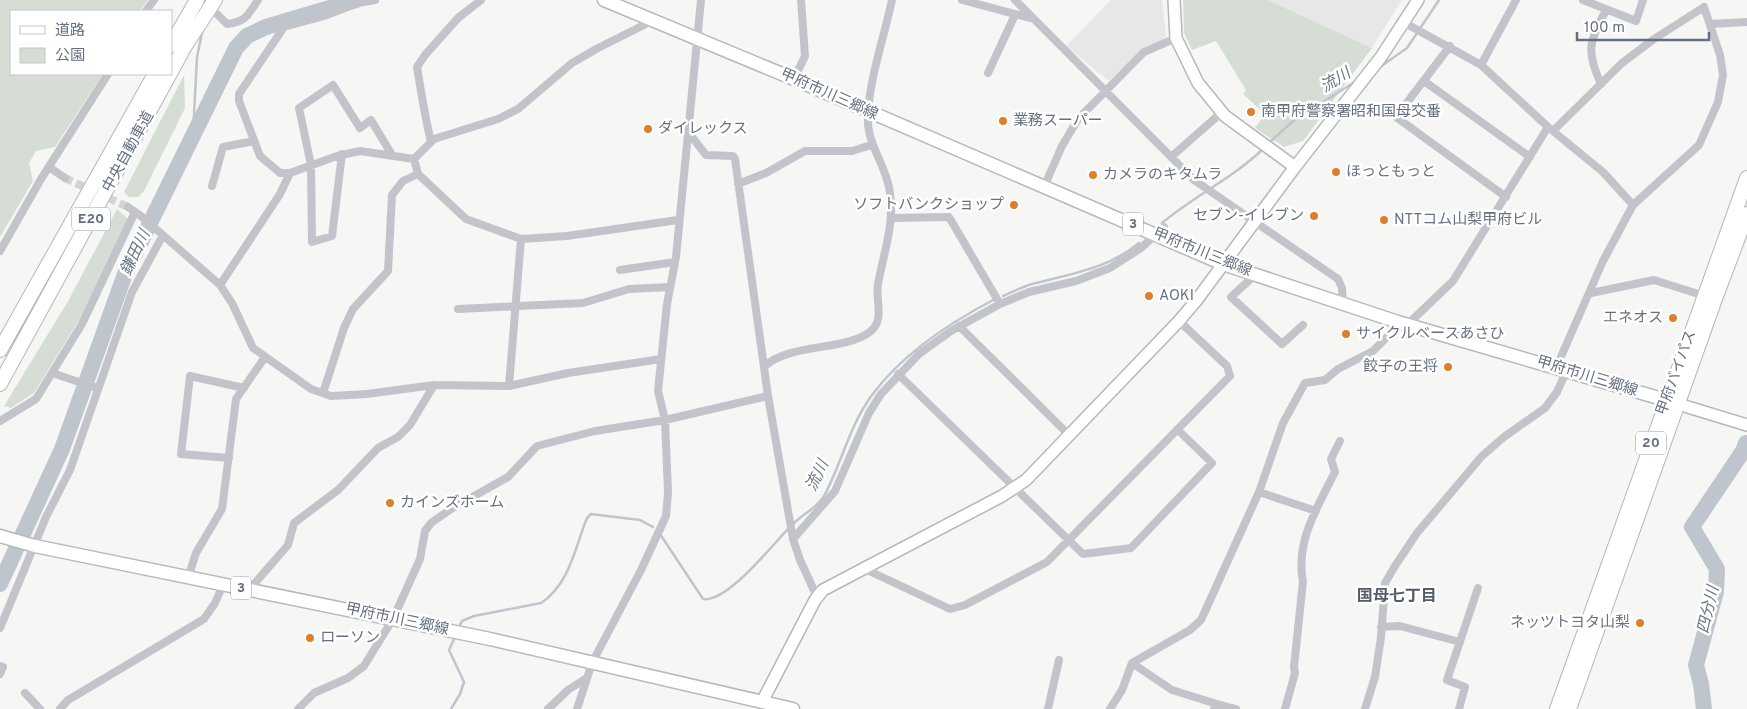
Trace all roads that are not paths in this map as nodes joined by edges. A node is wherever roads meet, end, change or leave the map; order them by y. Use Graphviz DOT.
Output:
graph roads {
  1 [pos="197,0"];
  2 [pos="258,0"];
  3 [pos="375,0"];
  4 [pos="481,0"];
  5 [pos="604,0"];
  6 [pos="702,0"];
  7 [pos="801,0"];
  8 [pos="892,0"];
  9 [pos="962,0"];
  10 [pos="1014,0"];
  11 [pos="1174,0"];
  12 [pos="1418,0"];
  13 [pos="1516,0"];
  14 [pos="1583,0"];
  15 [pos="1643,0"];
  16 [pos="214,7"];
  17 [pos="1606,10"];
  18 [pos="1015,15"];
  19 [pos="1034,19"];
  20 [pos="652,21"];
  21 [pos="1747,22"];
  22 [pos="1405,23"];
  23 [pos="1710,24"];
  24 [pos="1176,38"];
  25 [pos="696,39"];
  26 [pos="176,45"];
  27 [pos="1450,46"];
  28 [pos="1481,65"];
  29 [pos="988,73"];
  30 [pos="107,75"];
  31 [pos="154,75"];
  32 [pos="160,75"];
  33 [pos="794,79"];
  34 [pos="1424,81"];
  35 [pos="1601,84"];
  36 [pos="1106,91"];
  37 [pos="868,112"];
  38 [pos="1221,113"];
  39 [pos="1550,129"];
  40 [pos="688,133"];
  41 [pos="254,141"];
  42 [pos="431,142"];
  43 [pos="871,145"];
  44 [pos="342,154"];
  45 [pos="392,155"];
  46 [pos="1171,157"];
  47 [pos="1530,157"];
  48 [pos="414,158"];
  49 [pos="311,166"];
  50 [pos="49,167"];
  51 [pos="1295,168"];
  52 [pos="290,173"];
  53 [pos="418,174"];
  54 [pos="65,178"];
  55 [pos="1747,178"];
  56 [pos="738,184"];
  57 [pos="212,186"];
  58 [pos="1044,187"];
  59 [pos="1506,196"];
  60 [pos="1632,205"];
  61 [pos="128,207"];
  62 [pos="138,214"];
  63 [pos="892,218"];
  64 [pos="678,220"];
  65 [pos="1746,220"];
  66 [pos="1254,222"];
  67 [pos="1160,230"];
  68 [pos="161,233"];
  69 [pos="521,239"];
  70 [pos="0,251"];
  71 [pos="675,262"];
  72 [pos="1223,264"];
  73 [pos="620,270"];
  74 [pos="1255,275"];
  75 [pos="220,285"];
  76 [pos="670,287"];
  77 [pos="1591,293"];
  78 [pos="1705,296"];
  79 [pos="1000,304"];
  80 [pos="1343,305"];
  81 [pos="517,306"];
  82 [pos="458,309"];
  83 [pos="1180,321"];
  84 [pos="1403,323"];
  85 [pos="1303,325"];
  86 [pos="959,326"];
  87 [pos="0,350"];
  88 [pos="265,357"];
  89 [pos="661,359"];
  90 [pos="764,367"];
  91 [pos="1562,370"];
  92 [pos="52,373"];
  93 [pos="898,374"];
  94 [pos="0,384"];
  95 [pos="434,385"];
  96 [pos="509,386"];
  97 [pos="97,388"];
  98 [pos="244,388"];
  99 [pos="323,393"];
  100 [pos="768,396"];
  101 [pos="1672,402"];
  102 [pos="665,420"];
  103 [pos="0,421"];
  104 [pos="1747,425"];
  105 [pos="1178,430"];
  106 [pos="1069,436"];
  107 [pos="1340,441"];
  108 [pos="229,458"];
  109 [pos="1016,488"];
  110 [pos="1259,492"];
  111 [pos="1316,511"];
  112 [pos="793,536"];
  113 [pos="4,537"];
  114 [pos="1070,541"];
  115 [pos="33,545"];
  116 [pos="865,569"];
  117 [pos="188,578"];
  118 [pos="223,585"];
  119 [pos="1478,588"];
  120 [pos="249,590"];
  121 [pos="817,597"];
  122 [pos="1600,609"];
  123 [pos="393,619"];
  124 [pos="1381,627"];
  125 [pos="0,628"];
  126 [pos="1460,642"];
  127 [pos="1059,660"];
  128 [pos="592,663"];
  129 [pos="1132,663"];
  130 [pos="0,666"];
  131 [pos="0,674"];
  132 [pos="585,679"];
  133 [pos="25,693"];
  134 [pos="762,702"];
  135 [pos="1215,707"];
  136 [pos="1368,708"];
  137 [pos="40,709"];
  138 [pos="60,709"];
  139 [pos="298,709"];
  140 [pos="548,709"];
  141 [pos="576,709"];
  142 [pos="793,709"];
  143 [pos="1048,709"];
  144 [pos="1110,709"];
  145 [pos="1236,709"];
  146 [pos="1285,709"];
  147 [pos="1459,709"];
  148 [pos="1549,709"];
  149 [pos="1557,709"];
  150 [pos="1569,709"];
  151 [pos="1579,709"];
  1 -- 26 [label="highway, 中央自動車道 / E20"];
  2 -- 16 [label="street"];
  3 -- 41 [label="street"];
  4 -- 42 [label="street"];
  5 -- 20 [label="main road, 甲府市川三郷線 / 3"];
  6 -- 25 [label="street"];
  7 -- 33 [label="street"];
  8 -- 37 [label="street"];
  9 -- 18 [label="street"];
  10 -- 19 [label="street"];
  11 -- 24 [label="street"];
  12 -- 22 [label="street"];
  13 -- 28 [label="street"];
  14 -- 17 [label="street"];
  15 -- 17 [label="street"];
  16 -- 26 [label="highway, 中央自動車道 / E20"];
  17 -- 35 [label="street"];
  18 -- 19 [label="street"];
  18 -- 29 [label="street"];
  19 -- 36 [label="street"];
  20 -- 25 [label="main road, 甲府市川三郷線 / 3"];
  20 -- 42 [label="street"];
  21 -- 23 [label="street"];
  22 -- 27 [label="street"];
  22 -- 51 [label="street"];
  23 -- 35 [label="street"];
  23 -- 60 [label="street"];
  24 -- 36 [label="street"];
  24 -- 38 [label="street"];
  25 -- 33 [label="main road, 甲府市川三郷線 / 3"];
  25 -- 40 [label="street"];
  27 -- 28 [label="street"];
  27 -- 34 [label="street"];
  28 -- 39 [label="street"];
  30 -- 50 [label="street"];
  31 -- 87 [label="highway, 中央自動車道 / E20"];
  32 -- 94 [label="highway, 中央自動車道 / E20"];
  33 -- 37 [label="main road, 甲府市川三郷線 / 3"];
  34 -- 47 [label="street"];
  34 -- 59 [label="street"];
  35 -- 39 [label="street"];
  36 -- 46 [label="street"];
  36 -- 58 [label="street"];
  37 -- 43 [label="street"];
  37 -- 58 [label="main road, 甲府市川三郷線 / 3"];
  38 -- 46 [label="street"];
  38 -- 51 [label="street"];
  39 -- 47 [label="street"];
  39 -- 60 [label="street"];
  40 -- 56 [label="street"];
  40 -- 64 [label="street"];
  41 -- 52 [label="street"];
  41 -- 57 [label="street"];
  42 -- 48 [label="street"];
  43 -- 56 [label="street"];
  43 -- 63 [label="street"];
  44 -- 45 [label="street"];
  44 -- 49 [label="street"];
  44 -- 49 [label="street"];
  45 -- 48 [label="street"];
  45 -- 49 [label="street"];
  46 -- 66 [label="street"];
  47 -- 59 [label="street"];
  48 -- 53 [label="street"];
  49 -- 52 [label="street"];
  50 -- 54 [label="street"];
  50 -- 70 [label="street"];
  51 -- 66 [label="street"];
  52 -- 75 [label="street"];
  53 -- 69 [label="street"];
  53 -- 99 [label="street"];
  55 -- 78 [label="highway, 甲府バイパス / 20"];
  56 -- 90 [label="street"];
  58 -- 67 [label="main road, 甲府市川三郷線 / 3"];
  59 -- 84 [label="street"];
  60 -- 77 [label="street"];
  61 -- 62 [label="street"];
  62 -- 68 [label="street"];
  62 -- 92 [label="street"];
  63 -- 79 [label="street"];
  63 -- 90 [label="street"];
  64 -- 69 [label="street"];
  64 -- 71 [label="street"];
  65 -- 101 [label="highway, 甲府バイパス / 20"];
  66 -- 72 [label="street"];
  66 -- 80 [label="street"];
  67 -- 72 [label="main road, 甲府市川三郷線 / 3"];
  67 -- 79 [label="street"];
  68 -- 75 [label="street"];
  68 -- 97 [label="street"];
  69 -- 81 [label="street"];
  71 -- 73 [label="street"];
  71 -- 76 [label="street"];
  72 -- 74 [label="main road, 甲府市川三郷線 / 3"];
  72 -- 83 [label="street"];
  74 -- 80 [label="main road, 甲府市川三郷線 / 3"];
  74 -- 85 [label="street"];
  75 -- 88 [label="street"];
  76 -- 81 [label="street"];
  76 -- 89 [label="street"];
  77 -- 78 [label="street"];
  77 -- 91 [label="street"];
  78 -- 101 [label="highway, 甲府バイパス / 20"];
  79 -- 86 [label="street"];
  80 -- 84 [label="main road, 甲府市川三郷線 / 3"];
  81 -- 82 [label="street"];
  81 -- 96 [label="street"];
  83 -- 105 [label="street"];
  83 -- 106 [label="street"];
  84 -- 91 [label="main road, 甲府市川三郷線 / 3"];
  84 -- 110 [label="street"];
  86 -- 93 [label="street"];
  86 -- 106 [label="street"];
  88 -- 98 [label="street"];
  88 -- 99 [label="street"];
  89 -- 96 [label="street"];
  89 -- 102 [label="street"];
  90 -- 100 [label="street"];
  91 -- 101 [label="main road, 甲府市川三郷線 / 3"];
  91 -- 124 [label="street"];
  92 -- 97 [label="street"];
  92 -- 103 [label="street"];
  93 -- 109 [label="street"];
  93 -- 112 [label="street"];
  95 -- 96 [label="street"];
  95 -- 99 [label="street"];
  95 -- 120 [label="street"];
  97 -- 115 [label="street"];
  98 -- 108 [label="street"];
  98 -- 108 [label="street"];
  100 -- 102 [label="street"];
  100 -- 112 [label="street"];
  101 -- 104 [label="street"];
  101 -- 122 [label="highway, 甲府バイパス / 20"];
  102 -- 123 [label="street"];
  102 -- 128 [label="street"];
  105 -- 114 [label="street"];
  105 -- 114 [label="street"];
  106 -- 109 [label="street"];
  107 -- 111 [label="street"];
  108 -- 117 [label="street"];
  109 -- 114 [label="street"];
  109 -- 116 [label="street"];
  110 -- 111 [label="street"];
  110 -- 129 [label="street"];
  111 -- 146 [label="street"];
  112 -- 121 [label="street"];
  113 -- 115 [label="main road, 甲府市川三郷線 / 3"];
  114 -- 116 [label="street"];
  115 -- 117 [label="main road, 甲府市川三郷線 / 3"];
  115 -- 125 [label="street"];
  116 -- 121 [label="street"];
  117 -- 118 [label="main road, 甲府市川三郷線 / 3"];
  118 -- 120 [label="main road, 甲府市川三郷線 / 3"];
  118 -- 138 [label="street"];
  119 -- 126 [label="street"];
  120 -- 123 [label="main road, 甲府市川三郷線 / 3"];
  121 -- 134 [label="street"];
  122 -- 148 [label="highway"];
  122 -- 149 [label="highway, 甲府バイパス / 20"];
  122 -- 150 [label="highway, 甲府バイパス / 20"];
  122 -- 151 [label="highway"];
  123 -- 128 [label="main road, 甲府市川三郷線 / 3"];
  123 -- 139 [label="street"];
  124 -- 126 [label="street"];
  124 -- 136 [label="street"];
  126 -- 147 [label="street"];
  127 -- 143 [label="street"];
  128 -- 132 [label="street"];
  128 -- 134 [label="main road, 甲府市川三郷線 / 3"];
  129 -- 135 [label="street"];
  129 -- 144 [label="street"];
  130 -- 131 [label="street"];
  132 -- 140 [label="street"];
  132 -- 141 [label="street"];
  133 -- 137 [label="street"];
  134 -- 142 [label="main road, 甲府市川三郷線 / 3"];
  135 -- 145 [label="street"];
}
